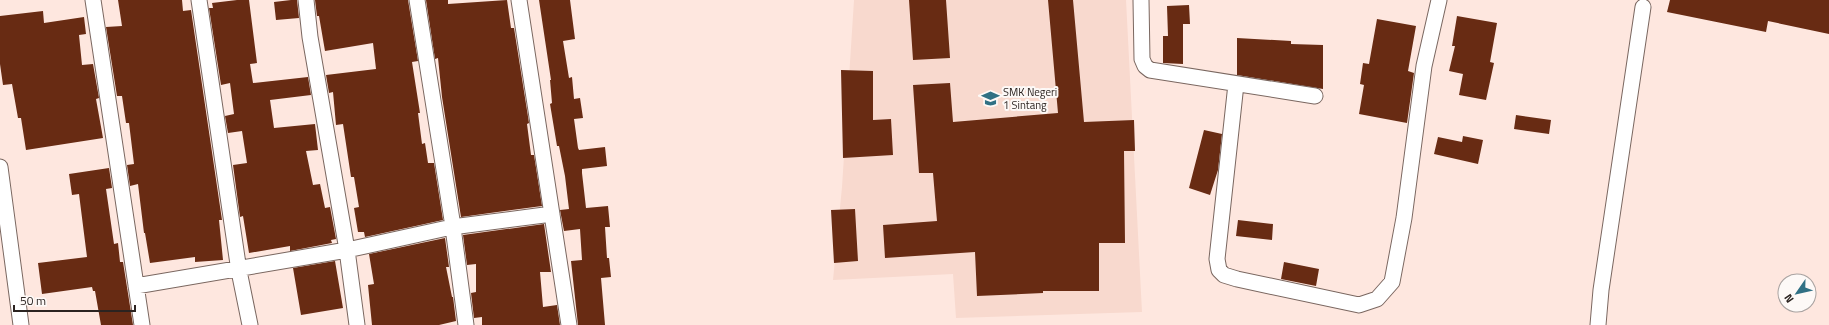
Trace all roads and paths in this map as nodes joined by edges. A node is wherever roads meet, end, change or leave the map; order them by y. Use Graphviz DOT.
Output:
graph roads {
  1 [pos="92,0"];
  2 [pos="199,0"];
  3 [pos="306,0"];
  4 [pos="417,0"];
  5 [pos="519,0"];
  6 [pos="1141,0"];
  7 [pos="1439,0"];
  8 [pos="1643,6"];
  9 [pos="1236,84"];
  10 [pos="1315,96"];
  11 [pos="0,167"];
  12 [pos="552,214"];
  13 [pos="452,227"];
  14 [pos="346,250"];
  15 [pos="239,268"];
  16 [pos="136,286"];
  17 [pos="21,325"];
  18 [pos="142,325"];
  19 [pos="250,325"];
  20 [pos="357,325"];
  21 [pos="466,325"];
  22 [pos="569,325"];
  23 [pos="1598,325"];
  1 -- 16 [label="street"];
  2 -- 15 [label="street"];
  3 -- 14 [label="street"];
  4 -- 13 [label="street"];
  5 -- 12 [label="street"];
  6 -- 9 [label="street"];
  7 -- 9 [label="street"];
  8 -- 23 [label="street"];
  9 -- 10 [label="street"];
  11 -- 17 [label="street"];
  12 -- 13 [label="street"];
  12 -- 22 [label="street"];
  13 -- 14 [label="street"];
  13 -- 21 [label="street"];
  14 -- 15 [label="street"];
  14 -- 20 [label="street"];
  15 -- 16 [label="street"];
  15 -- 19 [label="street"];
  16 -- 18 [label="street"];
}
